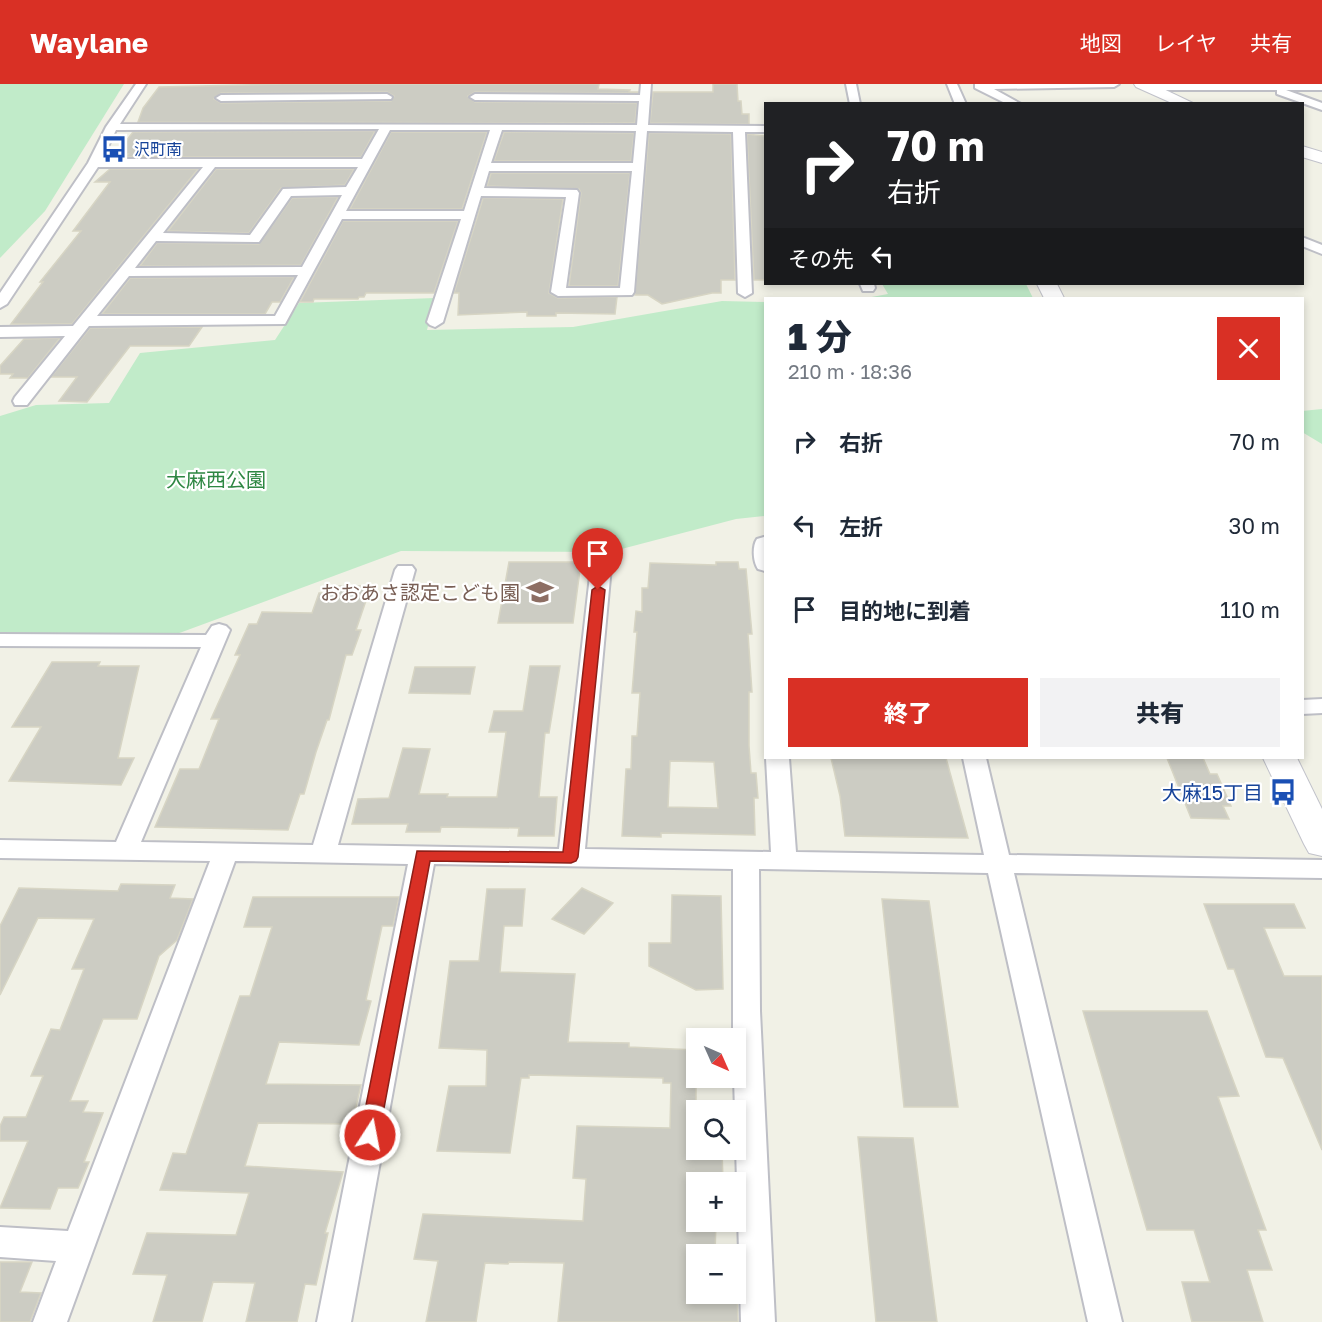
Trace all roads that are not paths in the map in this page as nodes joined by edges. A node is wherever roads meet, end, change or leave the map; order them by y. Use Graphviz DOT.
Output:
graph roads {
  1 [pos="141,84"];
  2 [pos="228,84"];
  3 [pos="313,84"];
  4 [pos="395,84"];
  5 [pos="481,84"];
  6 [pos="568,84"];
  7 [pos="646,84"];
  8 [pos="851,84"];
  9 [pos="952,84"];
  10 [pos="1114,84"];
  11 [pos="977,85"];
  12 [pos="1145,86"];
  13 [pos="1268,87"];
  14 [pos="1322,87"];
  15 [pos="307,97"];
  16 [pos="565,98"];
  17 [pos="645,99"];
  18 [pos="855,102"];
  19 [pos="960,102"];
  20 [pos="1012,102"];
  21 [pos="1183,102"];
  22 [pos="1322,107"];
  23 [pos="211,112"];
  24 [pos="469,112"];
  25 [pos="380,115"];
  26 [pos="497,127"];
  27 [pos="112,128"];
  28 [pos="642,128"];
  29 [pos="738,129"];
  30 [pos="764,129"];
  31 [pos="1304,152"];
  32 [pos="1322,158"];
  33 [pos="94,163"];
  34 [pos="212,163"];
  35 [pos="366,163"];
  36 [pos="484,166"];
  37 [pos="639,167"];
  38 [pos="351,191"];
  39 [pos="476,192"];
  40 [pos="338,215"];
  41 [pos="469,215"];
  42 [pos="152,237"];
  43 [pos="1304,242"];
  44 [pos="1322,250"];
  45 [pos="307,271"];
  46 [pos="125,272"];
  47 [pos="745,293"];
  48 [pos="0,304"];
  49 [pos="435,322"];
  50 [pos="81,326"];
  51 [pos="0,332"];
  52 [pos="21,401"];
  53 [pos="601,567"];
  54 [pos="405,570"];
  55 [pos="0,640"];
  56 [pos="1322,706"];
  57 [pos="1304,707"];
  58 [pos="778,759"];
  59 [pos="975,759"];
  60 [pos="1280,759"];
  61 [pos="1322,844"];
  62 [pos="0,849"];
  63 [pos="125,850"];
  64 [pos="226,852"];
  65 [pos="323,854"];
  66 [pos="423,855"];
  67 [pos="571,857"];
  68 [pos="746,860"];
  69 [pos="784,860"];
  70 [pos="999,864"];
  71 [pos="1322,869"];
  72 [pos="0,1242"];
  73 [pos="78,1246"];
  74 [pos="50,1322"];
  75 [pos="334,1322"];
  76 [pos="758,1322"];
  77 [pos="1105,1322"];
  1 -- 27 [label="street"];
  2 -- 23 [label="street"];
  3 -- 15 [label="street"];
  4 -- 25 [label="street"];
  5 -- 24 [label="street"];
  6 -- 16 [label="street"];
  7 -- 17 [label="street"];
  8 -- 18 [label="street"];
  9 -- 19 [label="street"];
  10 -- 11 [label="street"];
  11 -- 20 [label="street"];
  12 -- 13 [label="street"];
  12 -- 21 [label="main road"];
  13 -- 14 [label="street"];
  13 -- 22 [label="street"];
  15 -- 23 [label="street"];
  15 -- 25 [label="street"];
  16 -- 17 [label="street"];
  16 -- 24 [label="street"];
  17 -- 28 [label="street"];
  23 -- 25 [label="street"];
  23 -- 27 [label="street"];
  24 -- 25 [label="street"];
  24 -- 26 [label="street"];
  25 -- 35 [label="street"];
  26 -- 28 [label="street"];
  26 -- 36 [label="street"];
  27 -- 33 [label="street"];
  28 -- 29 [label="street"];
  28 -- 37 [label="street"];
  29 -- 30 [label="street"];
  29 -- 47 [label="street"];
  31 -- 32 [label="main road"];
  33 -- 34 [label="street"];
  33 -- 48 [label="street"];
  34 -- 35 [label="street"];
  34 -- 42 [label="street"];
  35 -- 38 [label="street"];
  36 -- 37 [label="street"];
  36 -- 39 [label="street"];
  37 -- 39 [label="street"];
  38 -- 40 [label="street"];
  38 -- 42 [label="street"];
  39 -- 41 [label="street"];
  40 -- 41 [label="street"];
  40 -- 45 [label="street"];
  41 -- 49 [label="street"];
  42 -- 46 [label="street"];
  43 -- 44 [label="street"];
  45 -- 46 [label="street"];
  45 -- 50 [label="street"];
  46 -- 50 [label="street"];
  50 -- 51 [label="street"];
  50 -- 52 [label="street"];
  53 -- 67 [label="street"];
  54 -- 65 [label="street"];
  55 -- 63 [label="street"];
  56 -- 57 [label="street"];
  58 -- 69 [label="street"];
  59 -- 70 [label="street"];
  60 -- 61 [label="main road"];
  62 -- 63 [label="street"];
  63 -- 64 [label="street"];
  64 -- 65 [label="street"];
  64 -- 73 [label="street"];
  65 -- 66 [label="street"];
  66 -- 67 [label="street"];
  66 -- 75 [label="street"];
  67 -- 68 [label="street"];
  68 -- 69 [label="street"];
  68 -- 76 [label="street"];
  69 -- 70 [label="street"];
  70 -- 71 [label="street"];
  70 -- 77 [label="street"];
  72 -- 73 [label="street"];
  73 -- 74 [label="street"];
}
